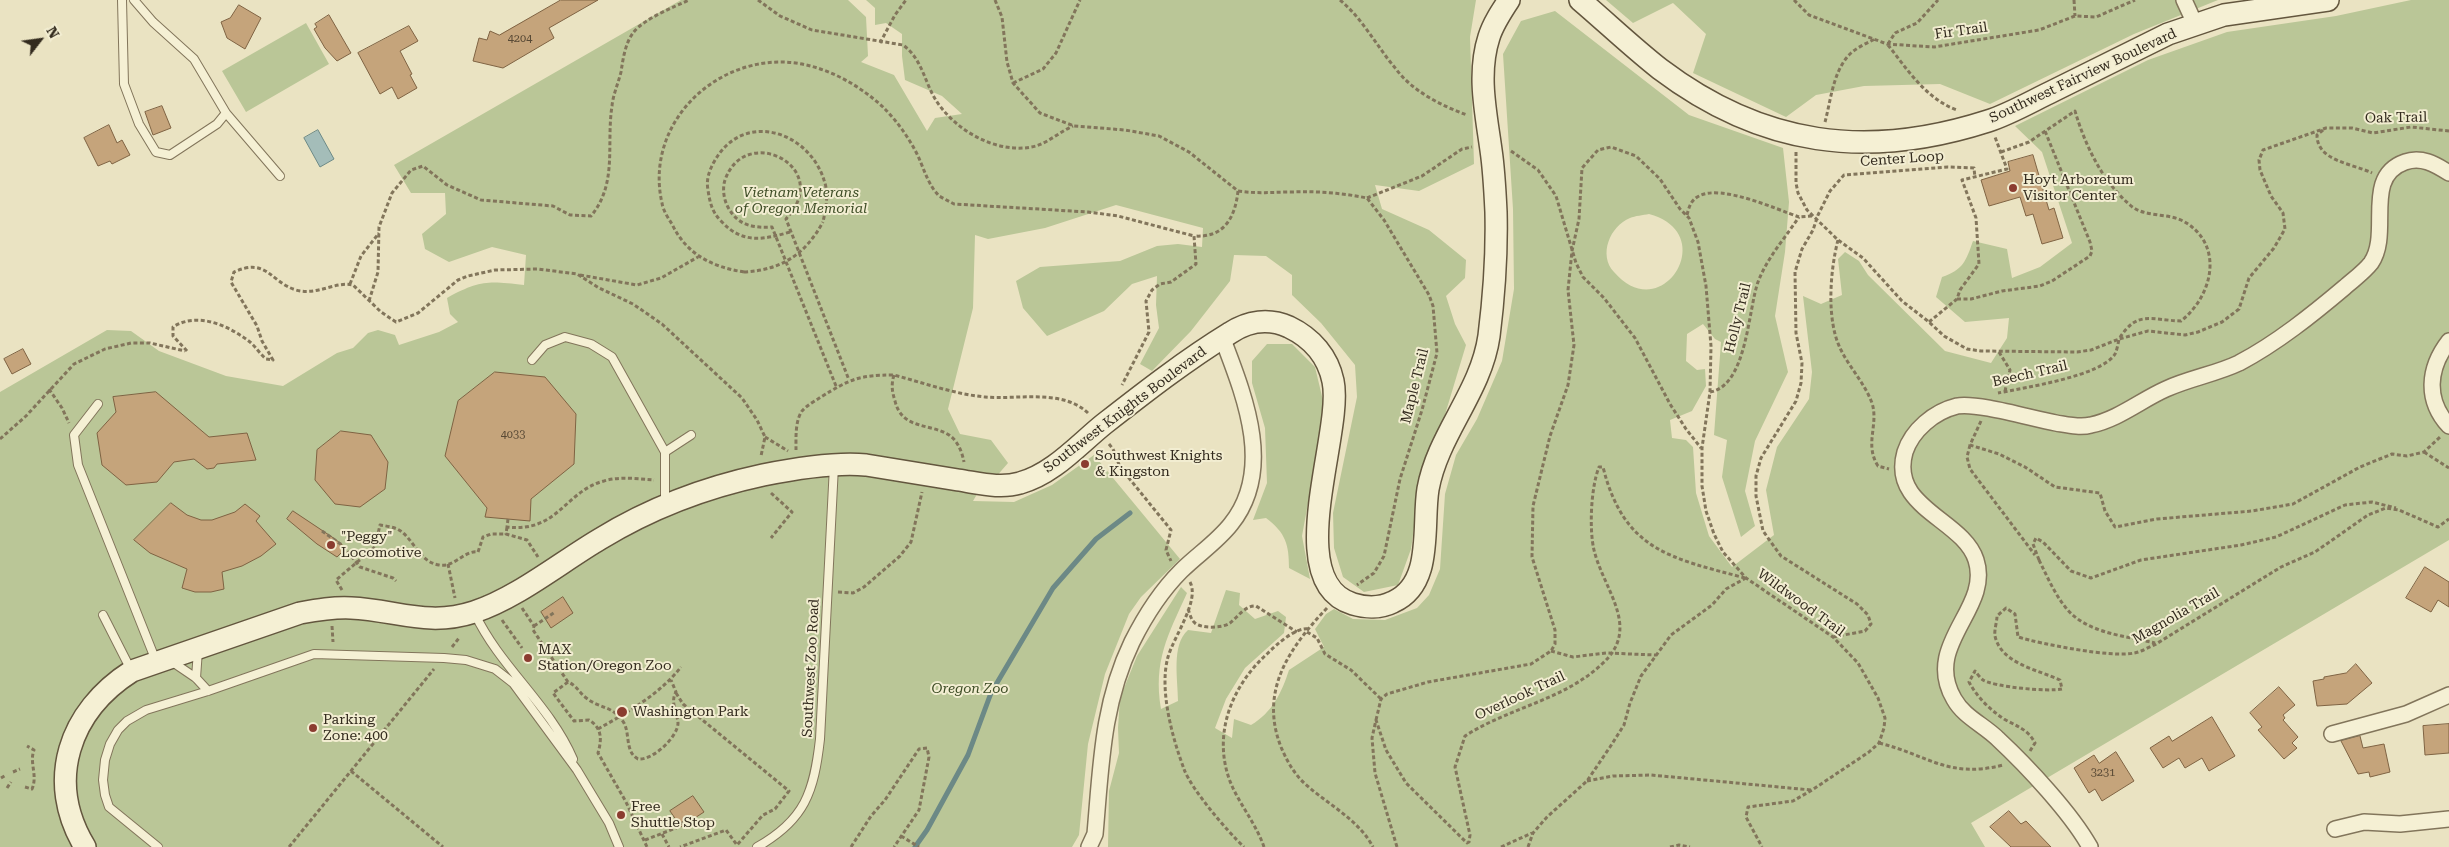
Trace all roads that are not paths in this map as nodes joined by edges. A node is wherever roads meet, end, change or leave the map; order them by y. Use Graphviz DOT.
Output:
graph roads {
  1 [pos="122,0"];
  2 [pos="134,0"];
  3 [pos="1508,0"];
  4 [pos="1580,0"];
  5 [pos="2184,0"];
  6 [pos="2328,0"];
  7 [pos="2195,24"];
  8 [pos="226,113"];
  9 [pos="2449,173"];
  10 [pos="280,176"];
  11 [pos="1222,337"];
  12 [pos="2449,341"];
  13 [pos="532,360"];
  14 [pos="98,404"];
  15 [pos="2446,429"];
  16 [pos="692,435"];
  17 [pos="665,452"];
  18 [pos="834,466"];
  19 [pos="665,507"];
  20 [pos="465,607"];
  21 [pos="103,615"];
  22 [pos="198,648"];
  23 [pos="162,660"];
  24 [pos="132,672"];
  25 [pos="196,678"];
  26 [pos="208,691"];
  27 [pos="2449,695"];
  28 [pos="2332,734"];
  29 [pos="577,770"];
  30 [pos="2449,819"];
  31 [pos="2335,829"];
  32 [pos="84,847"];
  33 [pos="158,847"];
  34 [pos="619,847"];
  35 [pos="757,847"];
  36 [pos="1089,847"];
  37 [pos="2090,847"];
  1 -- 8 [label="lane"];
  2 -- 8 [label="lane"];
  3 -- 11 [label="street, Southwest Knights Boulevard"];
  4 -- 7 [label="street, Southwest Fairview Boulevard"];
  5 -- 7 [label="street"];
  6 -- 7 [label="street, Southwest Fairview Boulevard"];
  8 -- 10 [label="lane"];
  9 -- 37 [label="street"];
  11 -- 18 [label="street, Southwest Knights Boulevard"];
  11 -- 36 [label="street"];
  12 -- 15 [label="street"];
  13 -- 17 [label="lane"];
  14 -- 23 [label="lane"];
  16 -- 17 [label="lane"];
  17 -- 19 [label="lane"];
  18 -- 19 [label="street, Southwest Knights Boulevard"];
  18 -- 35 [label="lane, Southwest Zoo Road"];
  19 -- 20 [label="street, Southwest Knights Boulevard"];
  20 -- 22 [label="street, Southwest Knights Boulevard"];
  20 -- 29 [label="lane"];
  21 -- 24 [label="lane"];
  22 -- 23 [label="street, Southwest Knights Boulevard"];
  22 -- 25 [label="lane"];
  23 -- 24 [label="street, Southwest Knights Boulevard"];
  23 -- 25 [label="lane"];
  24 -- 32 [label="street, Southwest Knights Boulevard"];
  25 -- 26 [label="lane"];
  26 -- 29 [label="lane"];
  26 -- 33 [label="lane"];
  27 -- 28 [label="street"];
  29 -- 34 [label="lane"];
  30 -- 31 [label="street"];
}
